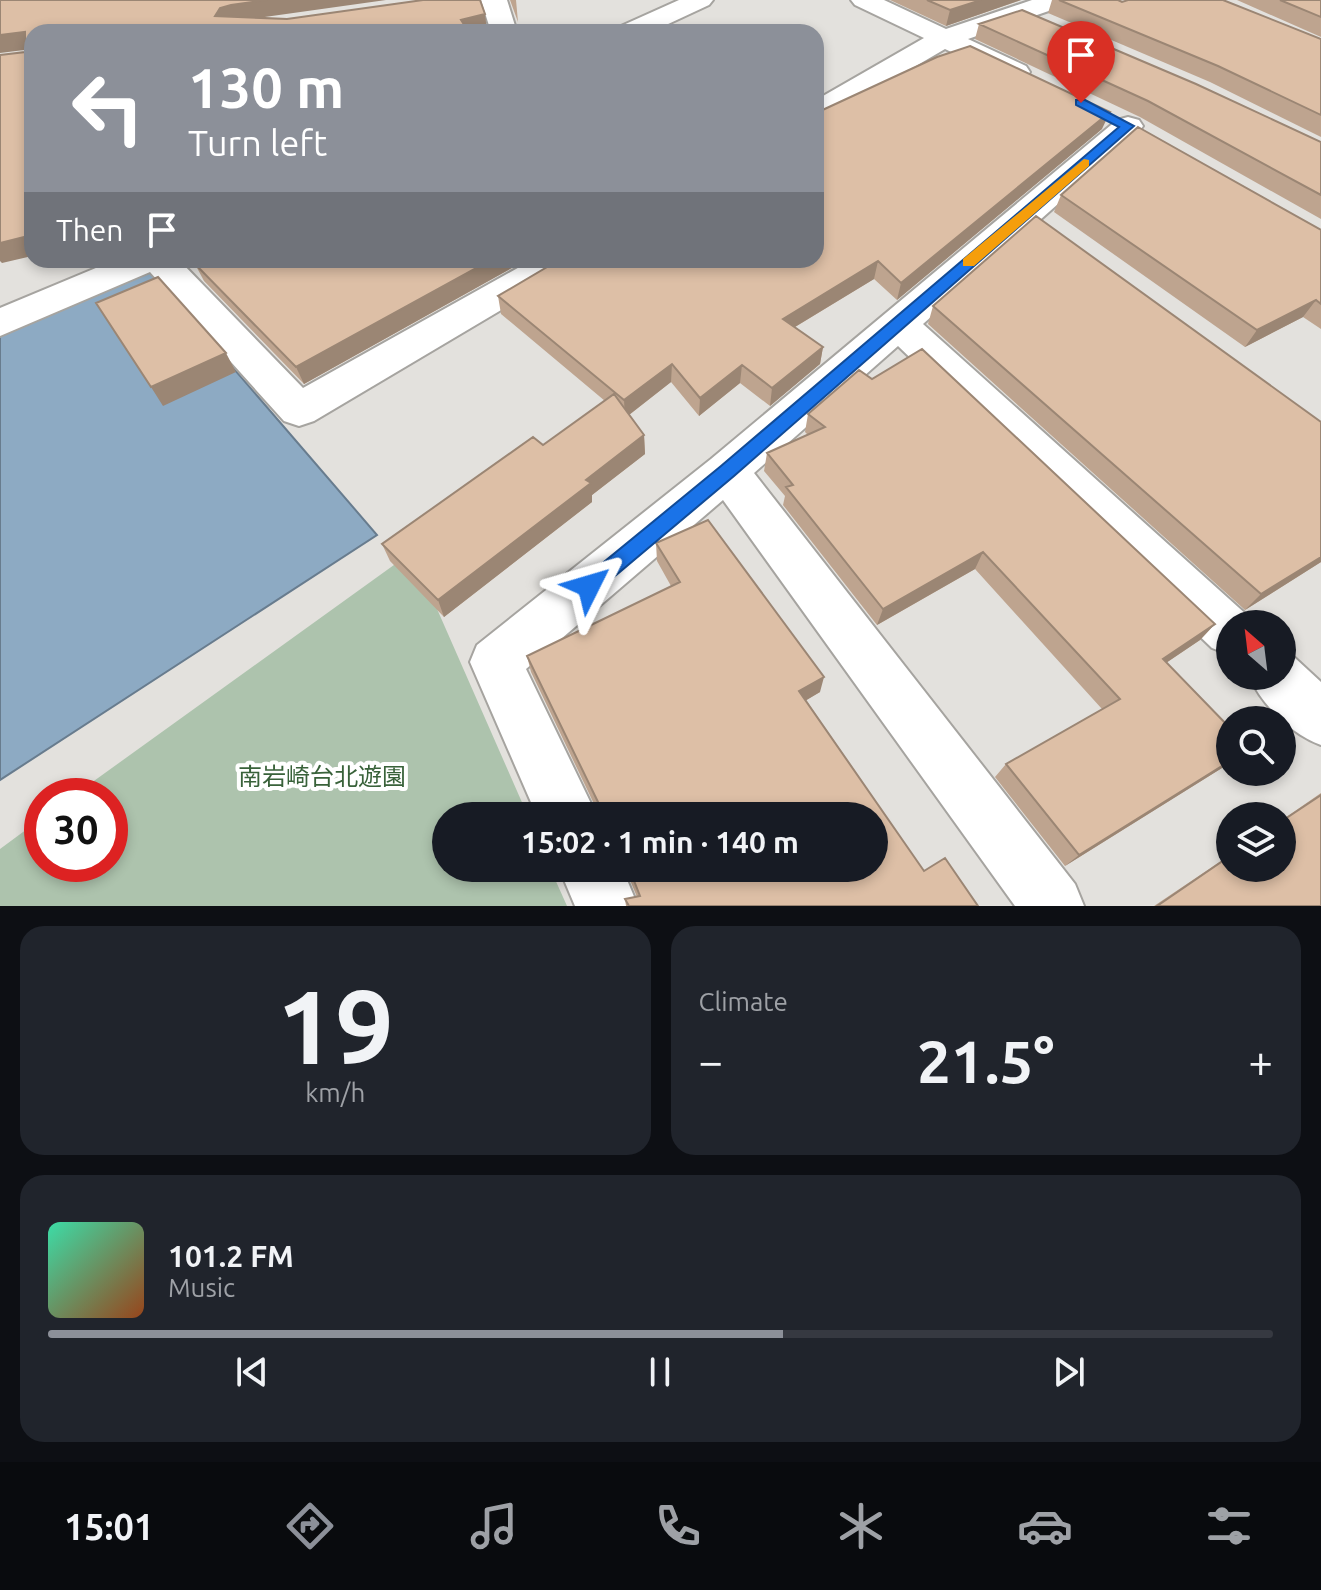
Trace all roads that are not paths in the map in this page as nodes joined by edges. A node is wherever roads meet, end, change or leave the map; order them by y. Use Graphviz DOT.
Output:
graph roads {
  1 [pos="494,0"];
  2 [pos="700,0"];
  3 [pos="864,0"];
  4 [pos="1057,0"];
  5 [pos="1016,12"];
  6 [pos="502,24"];
  7 [pos="648,24"];
  8 [pos="1057,29"];
  9 [pos="942,39"];
  10 [pos="1047,86"];
  11 [pos="824,107"];
  12 [pos="1128,127"];
  13 [pos="128,268"];
  14 [pos="166,268"];
  15 [pos="545,268"];
  16 [pos="0,323"];
  17 [pos="898,323"];
  18 [pos="727,471"];
  19 [pos="1216,619"];
  20 [pos="1291,690"];
  21 [pos="1321,719"];
  22 [pos="561,802"];
  23 [pos="596,882"];
  24 [pos="607,906"];
  25 [pos="1053,906"];
  1 -- 6 [label="street"];
  2 -- 7 [label="street"];
  3 -- 9 [label="street"];
  4 -- 5 [label="street"];
  5 -- 8 [label="street"];
  5 -- 9 [label="street"];
  9 -- 10 [label="street"];
  9 -- 11 [label="street"];
  12 -- 17 [label="street"];
  13 -- 16 [label="street"];
  14 -- 15 [label="street"];
  17 -- 18 [label="street"];
  17 -- 19 [label="street"];
  18 -- 22 [label="street"];
  18 -- 25 [label="street"];
  20 -- 21 [label="street"];
  23 -- 24 [label="street"];
}
